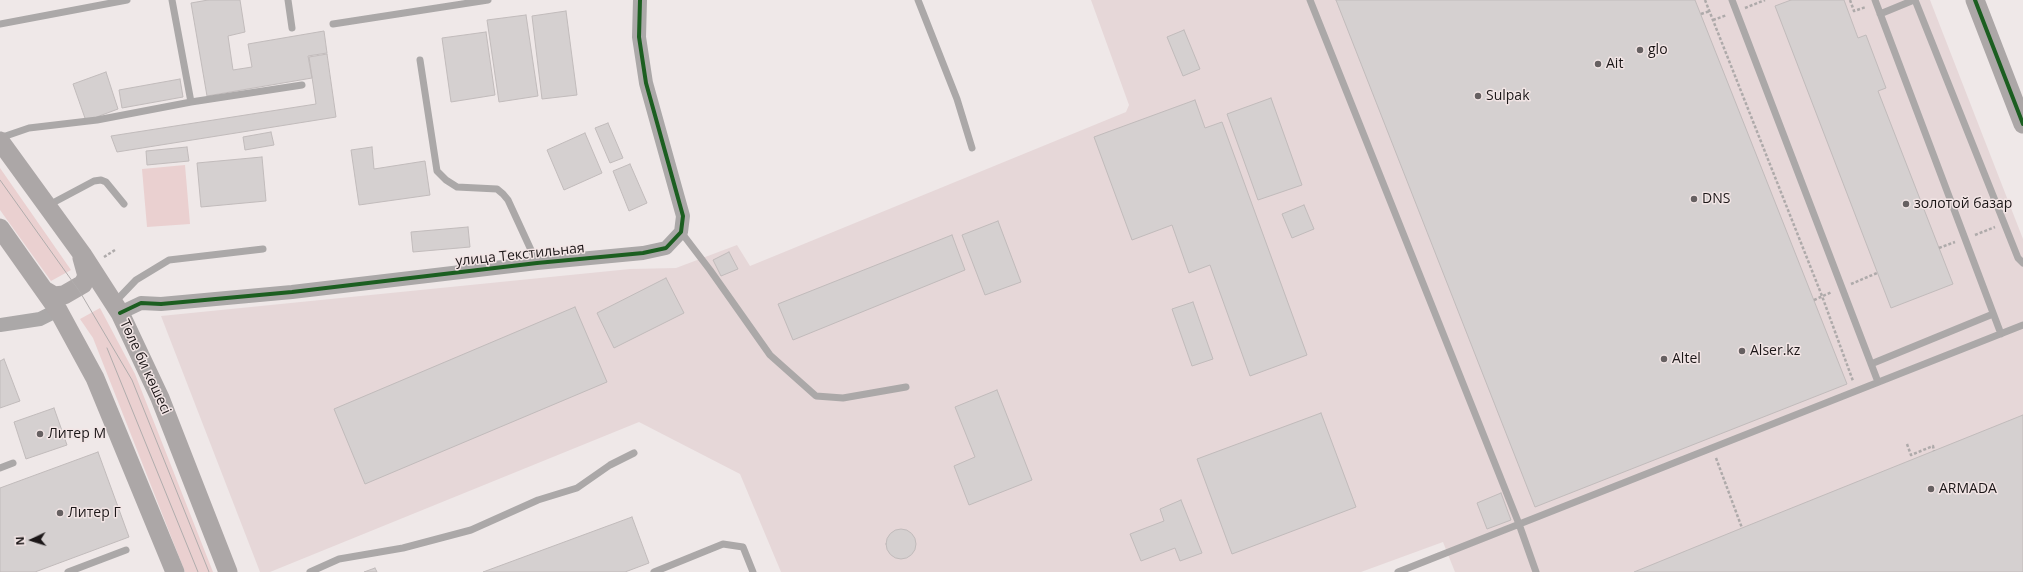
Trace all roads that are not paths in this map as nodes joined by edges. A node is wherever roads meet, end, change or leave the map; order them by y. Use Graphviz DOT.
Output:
graph roads {
  1 [pos="127,0"];
  2 [pos="172,0"];
  3 [pos="288,0"];
  4 [pos="488,0"];
  5 [pos="640,0"];
  6 [pos="918,0"];
  7 [pos="1310,0"];
  8 [pos="1732,0"];
  9 [pos="1915,0"];
  10 [pos="1975,0"];
  11 [pos="1875,2"];
  12 [pos="1880,14"];
  13 [pos="0,24"];
  14 [pos="334,24"];
  15 [pos="292,28"];
  16 [pos="420,60"];
  17 [pos="302,85"];
  18 [pos="191,102"];
  19 [pos="2023,124"];
  20 [pos="0,138"];
  21 [pos="0,141"];
  22 [pos="972,148"];
  23 [pos="124,204"];
  24 [pos="47,206"];
  25 [pos="0,228"];
  26 [pos="681,232"];
  27 [pos="264,250"];
  28 [pos="82,254"];
  29 [pos="537,263"];
  30 [pos="2023,264"];
  31 [pos="44,290"];
  32 [pos="117,308"];
  33 [pos="58,310"];
  34 [pos="1993,314"];
  35 [pos="0,325"];
  36 [pos="2023,325"];
  37 [pos="2001,334"];
  38 [pos="1871,364"];
  39 [pos="1878,382"];
  40 [pos="906,387"];
  41 [pos="634,453"];
  42 [pos="13,463"];
  43 [pos="0,468"];
  44 [pos="1519,524"];
  45 [pos="126,550"];
  46 [pos="68,572"];
  47 [pos="175,572"];
  48 [pos="228,572"];
  49 [pos="310,572"];
  50 [pos="654,572"];
  51 [pos="753,572"];
  52 [pos="1398,572"];
  53 [pos="1536,572"];
  1 -- 13 [label="lane"];
  2 -- 18 [label="lane"];
  3 -- 15 [label="lane"];
  4 -- 14 [label="lane"];
  5 -- 26 [label="street"];
  6 -- 22 [label="lane"];
  7 -- 44 [label="lane"];
  8 -- 38 [label="lane"];
  9 -- 12 [label="lane"];
  9 -- 30 [label="lane"];
  10 -- 19 [label="main road"];
  11 -- 12 [label="lane"];
  12 -- 34 [label="lane"];
  16 -- 29 [label="lane"];
  17 -- 18 [label="lane"];
  18 -- 20 [label="lane"];
  21 -- 24 [label="main road, Төле би көшесі"];
  23 -- 24 [label="lane"];
  24 -- 28 [label="main road, Төле би көшесі"];
  25 -- 31 [label="main road"];
  26 -- 29 [label="street, улица Текстильная"];
  26 -- 40 [label="lane"];
  27 -- 32 [label="lane"];
  28 -- 31 [label="main road"];
  28 -- 32 [label="main road, Төле би көшесі"];
  29 -- 32 [label="street, улица Текстильная"];
  31 -- 33 [label="main road"];
  32 -- 48 [label="main road, Төле би көшесі"];
  33 -- 35 [label="street"];
  33 -- 47 [label="main road"];
  34 -- 37 [label="lane"];
  34 -- 38 [label="lane"];
  36 -- 37 [label="lane"];
  37 -- 39 [label="lane"];
  38 -- 39 [label="lane"];
  39 -- 44 [label="lane"];
  41 -- 49 [label="lane"];
  42 -- 43 [label="lane"];
  44 -- 52 [label="lane"];
  44 -- 53 [label="lane"];
  45 -- 46 [label="lane"];
  50 -- 51 [label="lane"];
}
